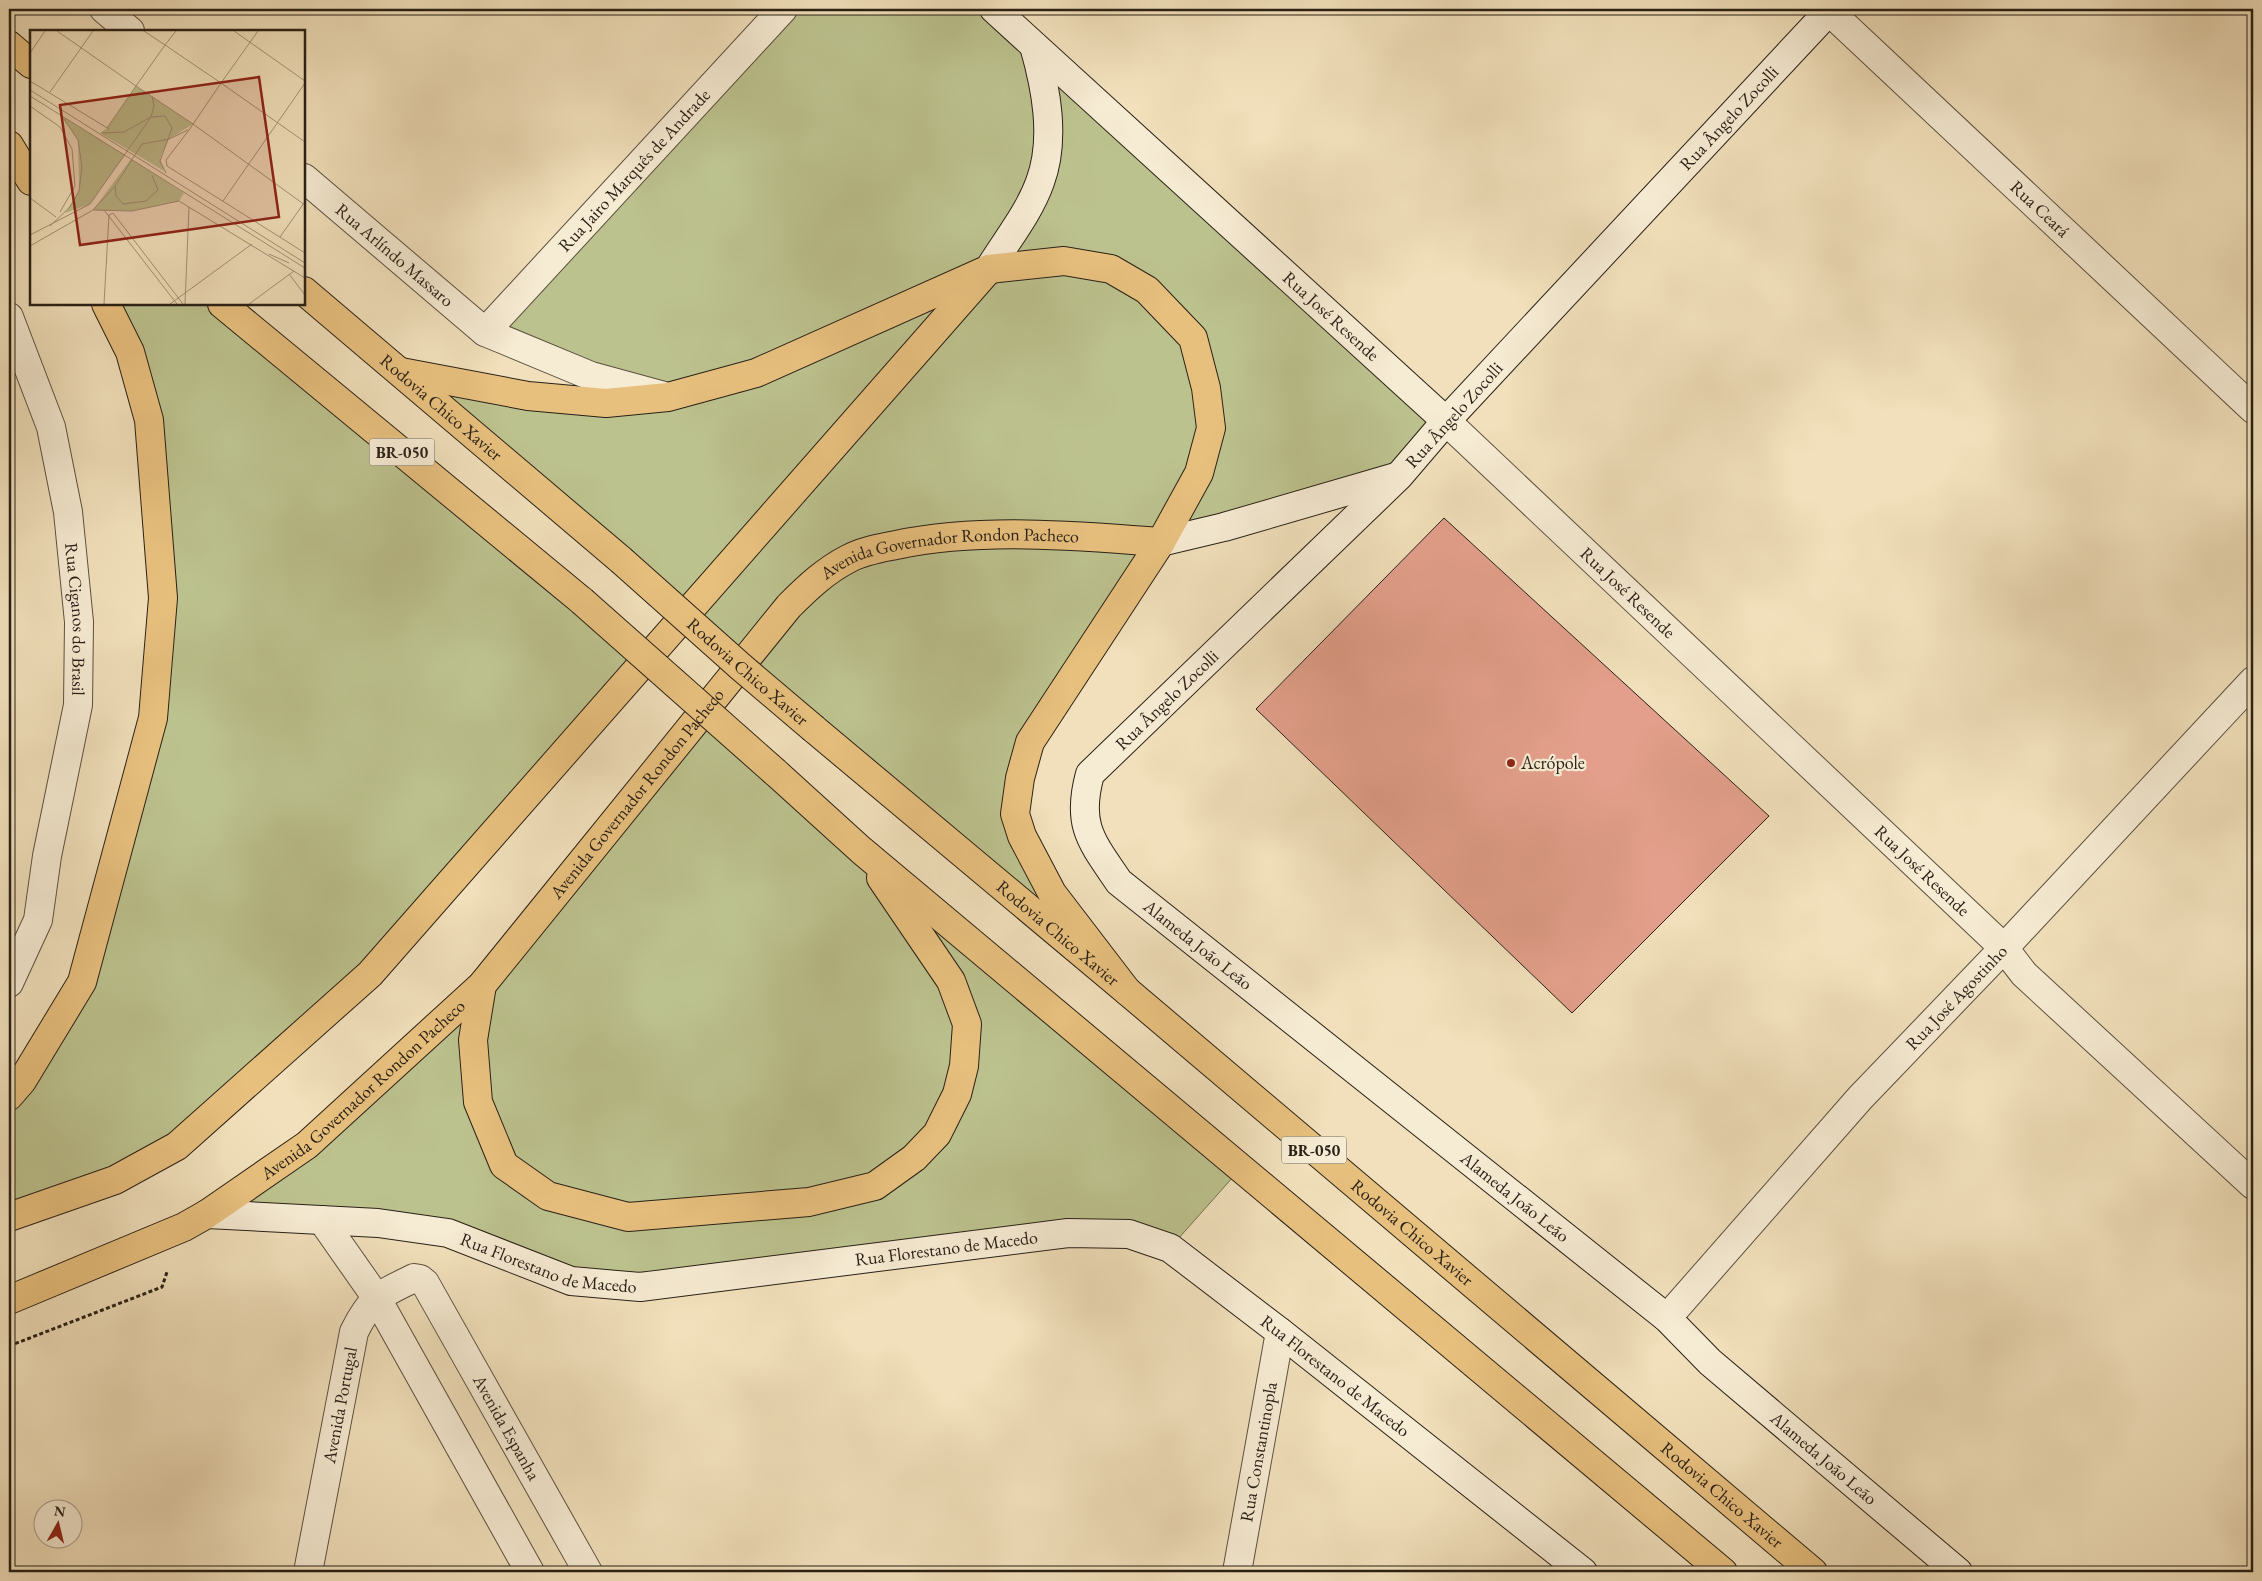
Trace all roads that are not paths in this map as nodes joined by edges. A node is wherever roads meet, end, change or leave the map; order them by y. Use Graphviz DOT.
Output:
graph roads {
  1 [pos="104,9"];
  2 [pos="783,9"];
  3 [pos="994,9"];
  4 [pos="1829,9"];
  5 [pos="129,30"];
  6 [pos="9,45"];
  7 [pos="1034,46"];
  8 [pos="30,63"];
  9 [pos="9,128"];
  10 [pos="9,145"];
  11 [pos="30,145"];
  12 [pos="30,179"];
  13 [pos="305,179"];
  14 [pos="989,269"];
  15 [pos="305,292"];
  16 [pos="106,305"];
  17 [pos="223,305"];
  18 [pos="9,317"];
  19 [pos="486,332"];
  20 [pos="401,372"];
  21 [pos="668,397"];
  22 [pos="2253,409"];
  23 [pos="1446,421"];
  24 [pos="1399,476"];
  25 [pos="1161,542"];
  26 [pos="2253,680"];
  27 [pos="1084,816"];
  28 [pos="861,850"];
  29 [pos="2004,948"];
  30 [pos="9,983"];
  31 [pos="482,985"];
  32 [pos="1127,991"];
  33 [pos="9,1096"];
  34 [pos="2253,1185"];
  35 [pos="9,1217"];
  36 [pos="322,1220"];
  37 [pos="196,1221"];
  38 [pos="425,1283"];
  39 [pos="376,1297"];
  40 [pos="9,1300"];
  41 [pos="1667,1318"];
  42 [pos="1280,1332"];
  43 [pos="308,1572"];
  44 [pos="530,1572"];
  45 [pos="588,1572"];
  46 [pos="1237,1572"];
  47 [pos="1583,1572"];
  48 [pos="1723,1572"];
  49 [pos="1813,1572"];
  50 [pos="1958,1572"];
  1 -- 5 [label="street"];
  2 -- 19 [label="street, Rua Jairo Marquês de Andrade"];
  3 -- 7 [label="street, Rua José Resende"];
  4 -- 22 [label="street, Rua Ceará"];
  4 -- 23 [label="street, Rua Ângelo Zocolli"];
  6 -- 8 [label="main road"];
  7 -- 14 [label="street"];
  7 -- 23 [label="street, Rua José Resende"];
  9 -- 11 [label="main road"];
  10 -- 12 [label="main road"];
  13 -- 19 [label="street, Rua Arlíndo Massaro"];
  14 -- 21 [label="main road"];
  14 -- 25 [label="main road"];
  14 -- 35 [label="main road"];
  15 -- 20 [label="main road, Rodovia Chico Xavier / BR-050"];
  16 -- 33 [label="main road"];
  17 -- 28 [label="main road, BR-050, bridge"];
  18 -- 30 [label="street, Rua Ciganos do Brasil"];
  19 -- 21 [label="street, Rua Arlíndo Massaro"];
  20 -- 21 [label="main road"];
  20 -- 32 [label="main road, Rodovia Chico Xavier / BR-050, bridge"];
  23 -- 24 [label="street, Rua Ângelo Zocolli"];
  23 -- 29 [label="street, Rua José Resende"];
  24 -- 25 [label="street, Avenida Governador Rondon Pacheco"];
  24 -- 27 [label="street, Rua Ângelo Zocolli"];
  25 -- 31 [label="main road, Avenida Governador Rondon Pacheco"];
  25 -- 32 [label="main road"];
  26 -- 29 [label="street, Rua José Agostinho"];
  27 -- 41 [label="street, Alameda João Leão"];
  28 -- 31 [label="main road"];
  28 -- 48 [label="main road, BR-050"];
  29 -- 34 [label="street, Rua José Resende"];
  29 -- 41 [label="street, Rua José Agostinho"];
  31 -- 37 [label="main road, Avenida Governador Rondon Pacheco"];
  32 -- 49 [label="main road, Rodovia Chico Xavier / BR-050"];
  36 -- 37 [label="street, Rua Florestano de Macedo"];
  36 -- 39 [label="street"];
  36 -- 42 [label="street, Rua Florestano de Macedo"];
  37 -- 40 [label="main road, Avenida Governador Rondon Pacheco"];
  38 -- 39 [label="street, Avenida Portugal"];
  38 -- 45 [label="street, Avenida Espanha"];
  39 -- 43 [label="street, Avenida Portugal"];
  39 -- 44 [label="street"];
  41 -- 50 [label="street, Alameda João Leão"];
  42 -- 46 [label="street, Rua Constantinopla"];
  42 -- 47 [label="street, Rua Florestano de Macedo"];
}
